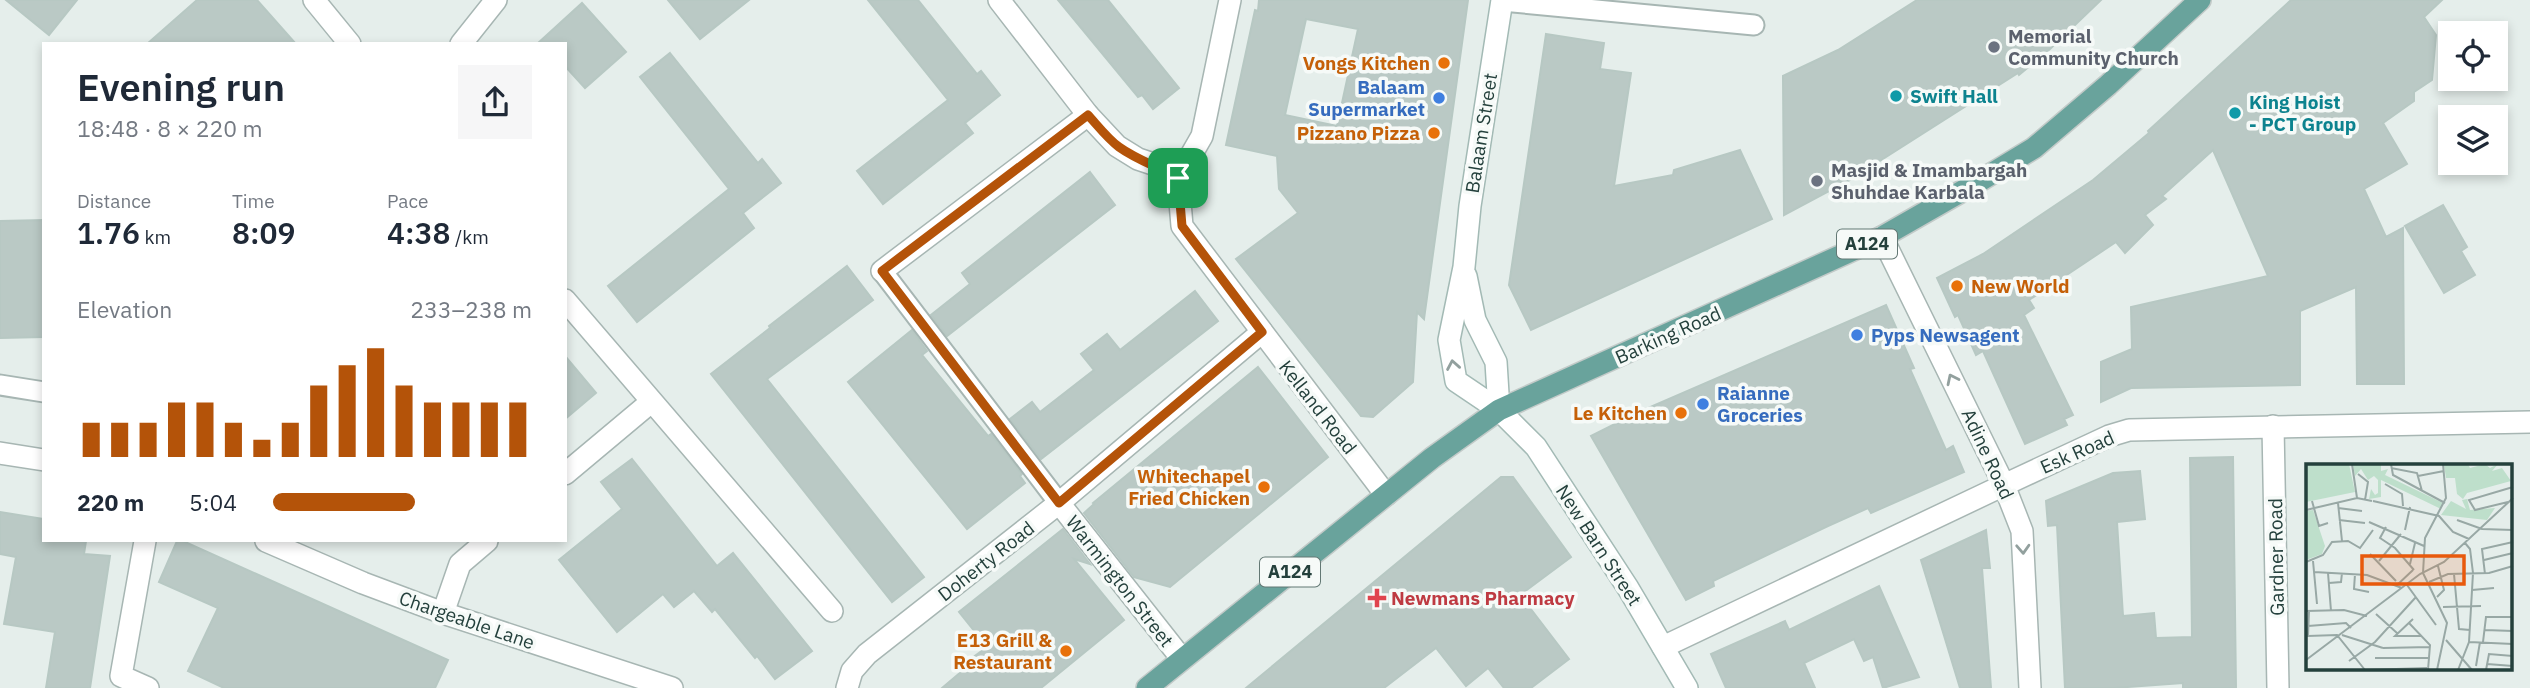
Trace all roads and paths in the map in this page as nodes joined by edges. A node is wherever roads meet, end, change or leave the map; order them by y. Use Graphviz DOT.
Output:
graph roads {
  1 [pos="314,0"];
  2 [pos="496,0"];
  3 [pos="999,0"];
  4 [pos="1230,0"];
  5 [pos="2200,0"];
  6 [pos="1502,1"];
  7 [pos="1754,25"];
  8 [pos="348,42"];
  9 [pos="463,42"];
  10 [pos="1088,115"];
  11 [pos="1178,178"];
  12 [pos="1881,237"];
  13 [pos="1464,267"];
  14 [pos="882,271"];
  15 [pos="567,302"];
  16 [pos="1268,340"];
  17 [pos="0,385"];
  18 [pos="42,392"];
  19 [pos="651,402"];
  20 [pos="1499,410"];
  21 [pos="2530,422"];
  22 [pos="2273,426"];
  23 [pos="0,453"];
  24 [pos="42,460"];
  25 [pos="567,472"];
  26 [pos="2004,485"];
  27 [pos="1387,495"];
  28 [pos="1059,503"];
  29 [pos="145,542"];
  30 [pos="269,542"];
  31 [pos="486,542"];
  32 [pos="832,611"];
  33 [pos="443,613"];
  34 [pos="1663,647"];
  35 [pos="1182,659"];
  36 [pos="148,688"];
  37 [pos="671,688"];
  38 [pos="847,688"];
  39 [pos="1147,688"];
  40 [pos="1687,688"];
  41 [pos="2030,688"];
  42 [pos="2278,688"];
  1 -- 8 [label="street"];
  2 -- 9 [label="street"];
  3 -- 10 [label="street"];
  4 -- 11 [label="street"];
  5 -- 12 [label="main road, Barking Road / A124"];
  6 -- 7 [label="lane"];
  6 -- 13 [label="street, Balaam Street"];
  10 -- 11 [label="street"];
  10 -- 14 [label="street"];
  11 -- 16 [label="street, Kelland Road"];
  12 -- 20 [label="main road, Barking Road / A124"];
  26 -- 12 [label="street, Adine Road, one-way"];
  13 -- 20 [label="street, Balaam Street"];
  20 -- 13 [label="street, Balaam Street, one-way"];
  14 -- 28 [label="lane"];
  15 -- 19 [label="street"];
  16 -- 27 [label="street, Kelland Road"];
  16 -- 28 [label="street, Doherty Road"];
  17 -- 18 [label="lane"];
  19 -- 25 [label="street"];
  19 -- 32 [label="street"];
  20 -- 27 [label="main road, Barking Road / A124"];
  20 -- 34 [label="street, New Barn Street"];
  21 -- 22 [label="street, Esk Road"];
  22 -- 26 [label="street, Esk Road"];
  22 -- 42 [label="street, Gardner Road"];
  23 -- 24 [label="street"];
  26 -- 34 [label="street, Esk Road"];
  26 -- 41 [label="street, Adine Road, one-way"];
  27 -- 35 [label="main road, Barking Road / A124"];
  28 -- 35 [label="street, Warmington Street"];
  28 -- 38 [label="street, Doherty Road"];
  29 -- 36 [label="street"];
  30 -- 33 [label="street, Chargeable Lane"];
  31 -- 33 [label="street"];
  33 -- 37 [label="street, Chargeable Lane"];
  34 -- 40 [label="street, New Barn Street"];
  35 -- 39 [label="main road, Barking Road / A124"];
}
